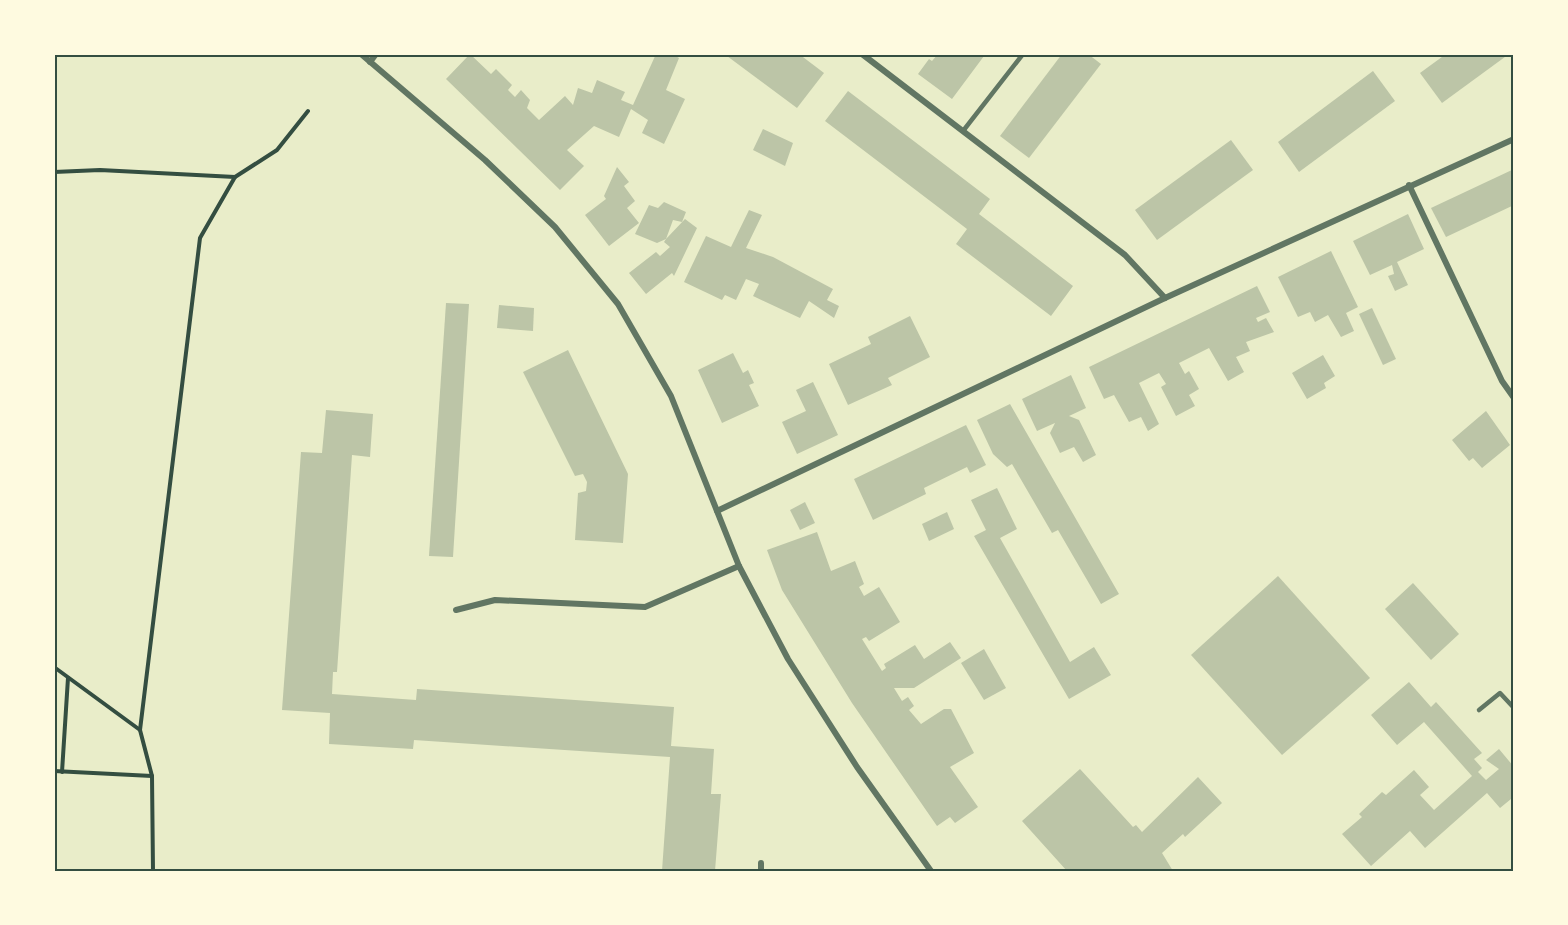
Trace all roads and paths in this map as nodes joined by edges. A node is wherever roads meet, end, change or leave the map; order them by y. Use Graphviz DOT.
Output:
graph roads {
  1 [pos="361,54"];
  2 [pos="376,54"];
  3 [pos="862,54"];
  4 [pos="1023,54"];
  5 [pos="370,62"];
  6 [pos="308,111"];
  7 [pos="963,131"];
  8 [pos="1514,139"];
  9 [pos="54,172"];
  10 [pos="235,177"];
  11 [pos="1409,185"];
  12 [pos="1165,298"];
  13 [pos="1514,398"];
  14 [pos="717,510"];
  15 [pos="739,566"];
  16 [pos="456,610"];
  17 [pos="54,667"];
  18 [pos="68,677"];
  19 [pos="1514,708"];
  20 [pos="1479,710"];
  21 [pos="140,730"];
  22 [pos="54,771"];
  23 [pos="62,772"];
  24 [pos="152,776"];
  25 [pos="761,863"];
  26 [pos="153,871"];
  27 [pos="761,871"];
  28 [pos="931,871"];
  1 -- 5 [label="street"];
  2 -- 5 [label="street"];
  3 -- 7 [label="street"];
  4 -- 7 [label="lane"];
  5 -- 14 [label="street"];
  6 -- 10 [label="path"];
  7 -- 12 [label="street"];
  8 -- 11 [label="street"];
  9 -- 10 [label="path"];
  10 -- 21 [label="path"];
  11 -- 12 [label="street"];
  11 -- 13 [label="street"];
  12 -- 14 [label="street"];
  14 -- 15 [label="street"];
  15 -- 16 [label="street"];
  15 -- 28 [label="street"];
  17 -- 18 [label="path"];
  18 -- 21 [label="path"];
  18 -- 23 [label="path"];
  19 -- 20 [label="lane"];
  21 -- 24 [label="path"];
  22 -- 23 [label="path"];
  23 -- 24 [label="path"];
  24 -- 26 [label="path"];
  25 -- 27 [label="street"];
}
